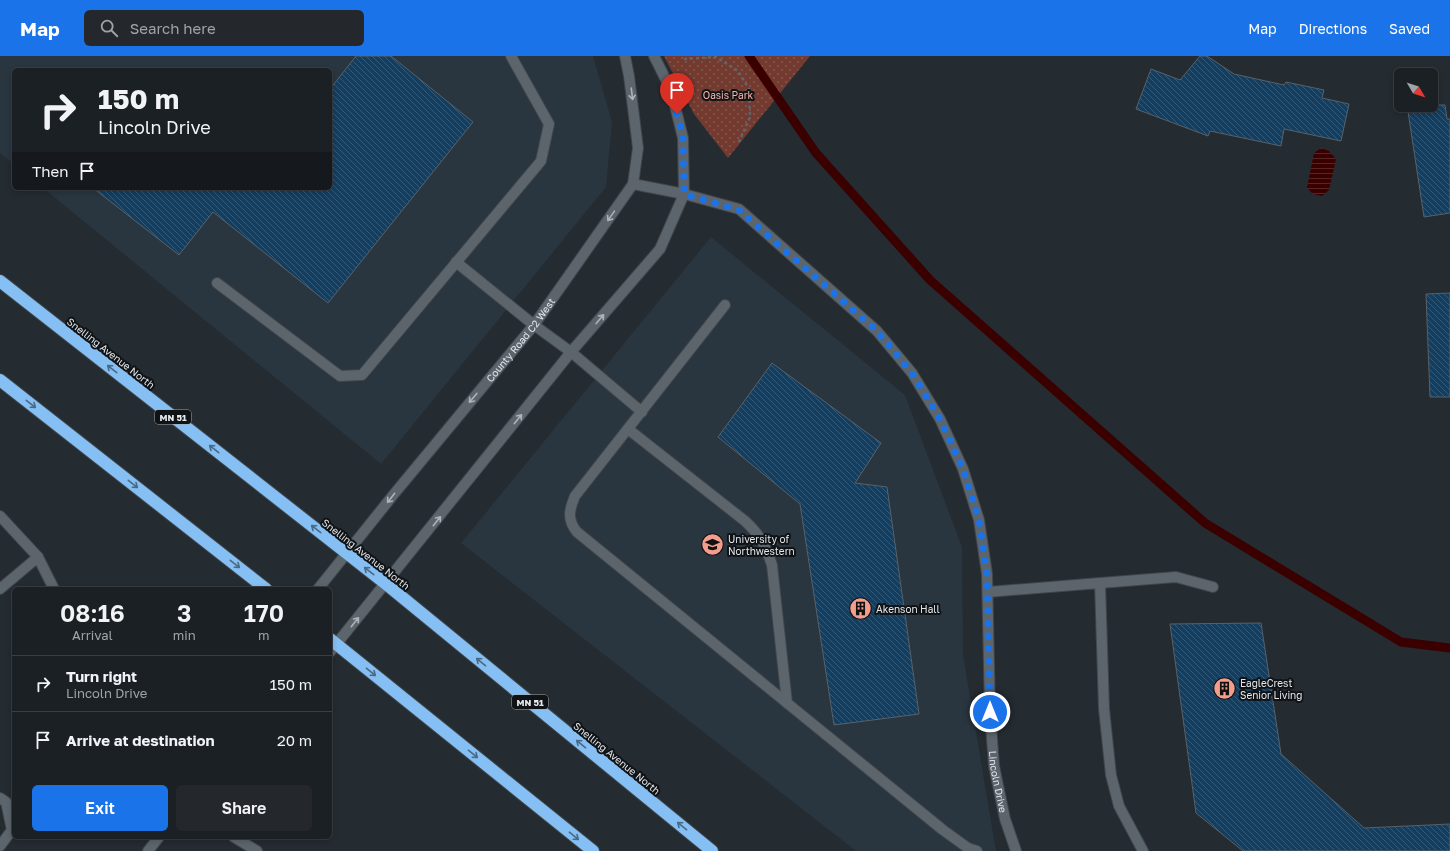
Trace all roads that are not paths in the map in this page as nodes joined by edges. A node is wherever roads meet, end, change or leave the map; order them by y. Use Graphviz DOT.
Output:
graph roads {
  1 [pos="512,56"];
  2 [pos="625,56"];
  3 [pos="654,56"];
  4 [pos="633,184"];
  5 [pos="684,194"];
  6 [pos="456,262"];
  7 [pos="0,281"];
  8 [pos="217,284"];
  9 [pos="725,304"];
  10 [pos="534,325"];
  11 [pos="571,352"];
  12 [pos="0,380"];
  13 [pos="642,412"];
  14 [pos="628,429"];
  15 [pos="0,516"];
  16 [pos="347,554"];
  17 [pos="38,557"];
  18 [pos="1100,582"];
  19 [pos="386,584"];
  20 [pos="53,587"];
  21 [pos="263,587"];
  22 [pos="320,587"];
  23 [pos="1213,587"];
  24 [pos="0,589"];
  25 [pos="988,592"];
  26 [pos="332,645"];
  27 [pos="787,703"];
  28 [pos="0,798"];
  29 [pos="157,839"];
  30 [pos="237,839"];
  31 [pos="0,846"];
  32 [pos="148,851"];
  33 [pos="257,851"];
  34 [pos="593,851"];
  35 [pos="712,851"];
  36 [pos="977,851"];
  37 [pos="1016,851"];
  38 [pos="1143,851"];
  1 -- 6 [label="street"];
  2 -- 4 [label="street, County Road C2 West, one-way"];
  3 -- 5 [label="street"];
  4 -- 5 [label="street, Lincoln Drive"];
  4 -- 10 [label="street, County Road C2 West, one-way"];
  11 -- 5 [label="street, one-way"];
  5 -- 25 [label="street, Lincoln Drive"];
  6 -- 8 [label="street"];
  6 -- 10 [label="street"];
  16 -- 7 [label="highway, Snelling Avenue North / MN 51, one-way"];
  9 -- 13 [label="street"];
  10 -- 11 [label="street"];
  10 -- 16 [label="street, County Road C2 West, one-way"];
  11 -- 13 [label="street"];
  19 -- 11 [label="street, one-way"];
  12 -- 21 [label="highway, one-way"];
  13 -- 14 [label="street"];
  14 -- 27 [label="street"];
  14 -- 27 [label="street"];
  15 -- 17 [label="street"];
  19 -- 16 [label="highway, Snelling Avenue North / MN 51, one-way"];
  16 -- 22 [label="street, County Road C2 West"];
  17 -- 20 [label="street"];
  17 -- 24 [label="street"];
  18 -- 23 [label="street"];
  18 -- 25 [label="street"];
  18 -- 38 [label="street"];
  26 -- 19 [label="street, one-way"];
  35 -- 19 [label="highway, Snelling Avenue North / MN 51, one-way"];
  25 -- 37 [label="street, Lincoln Drive"];
  26 -- 34 [label="highway, one-way"];
  27 -- 36 [label="street"];
  28 -- 31 [label="street"];
  29 -- 32 [label="street"];
  30 -- 33 [label="street"];
}
